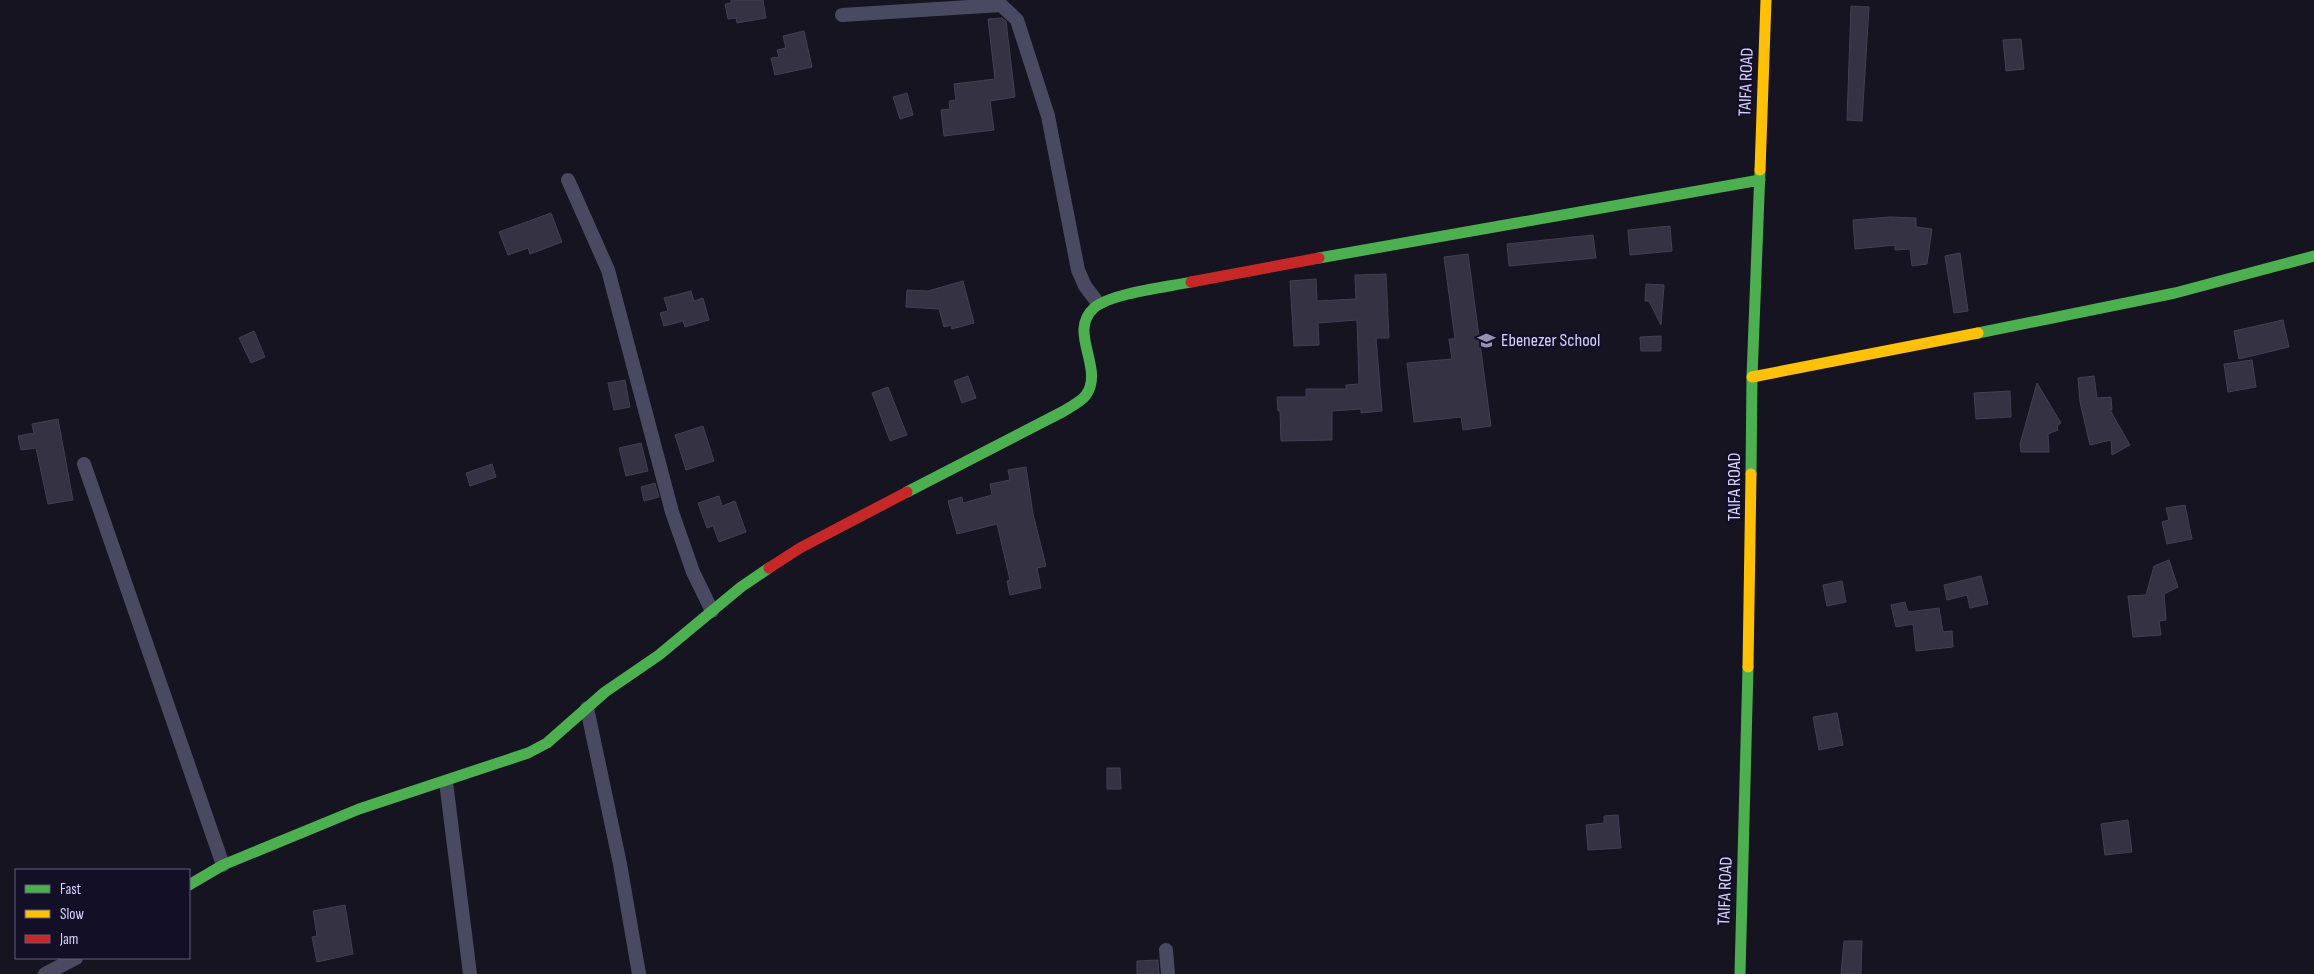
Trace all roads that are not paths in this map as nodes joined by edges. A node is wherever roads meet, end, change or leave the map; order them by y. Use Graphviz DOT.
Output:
graph roads {
  1 [pos="1766,0"];
  2 [pos="842,15"];
  3 [pos="568,180"];
  4 [pos="1760,180"];
  5 [pos="2314,256"];
  6 [pos="1098,302"];
  7 [pos="1752,377"];
  8 [pos="84,464"];
  9 [pos="712,611"];
  10 [pos="587,708"];
  11 [pos="446,782"];
  12 [pos="223,865"];
  13 [pos="190,884"];
  14 [pos="1166,950"];
  15 [pos="74,959"];
  16 [pos="45,974"];
  17 [pos="470,974"];
  18 [pos="640,974"];
  19 [pos="1168,974"];
  20 [pos="1740,974"];
  1 -- 4 [label="main road, TAIFA ROAD"];
  2 -- 6 [label="street"];
  3 -- 9 [label="street"];
  4 -- 6 [label="main road"];
  4 -- 7 [label="main road, TAIFA ROAD"];
  5 -- 7 [label="main road"];
  6 -- 9 [label="main road"];
  7 -- 20 [label="main road, TAIFA ROAD"];
  8 -- 12 [label="street"];
  9 -- 10 [label="main road"];
  10 -- 11 [label="main road"];
  10 -- 18 [label="street"];
  11 -- 12 [label="main road"];
  11 -- 17 [label="street"];
  12 -- 13 [label="main road"];
  14 -- 19 [label="street"];
  15 -- 16 [label="street"];
}
